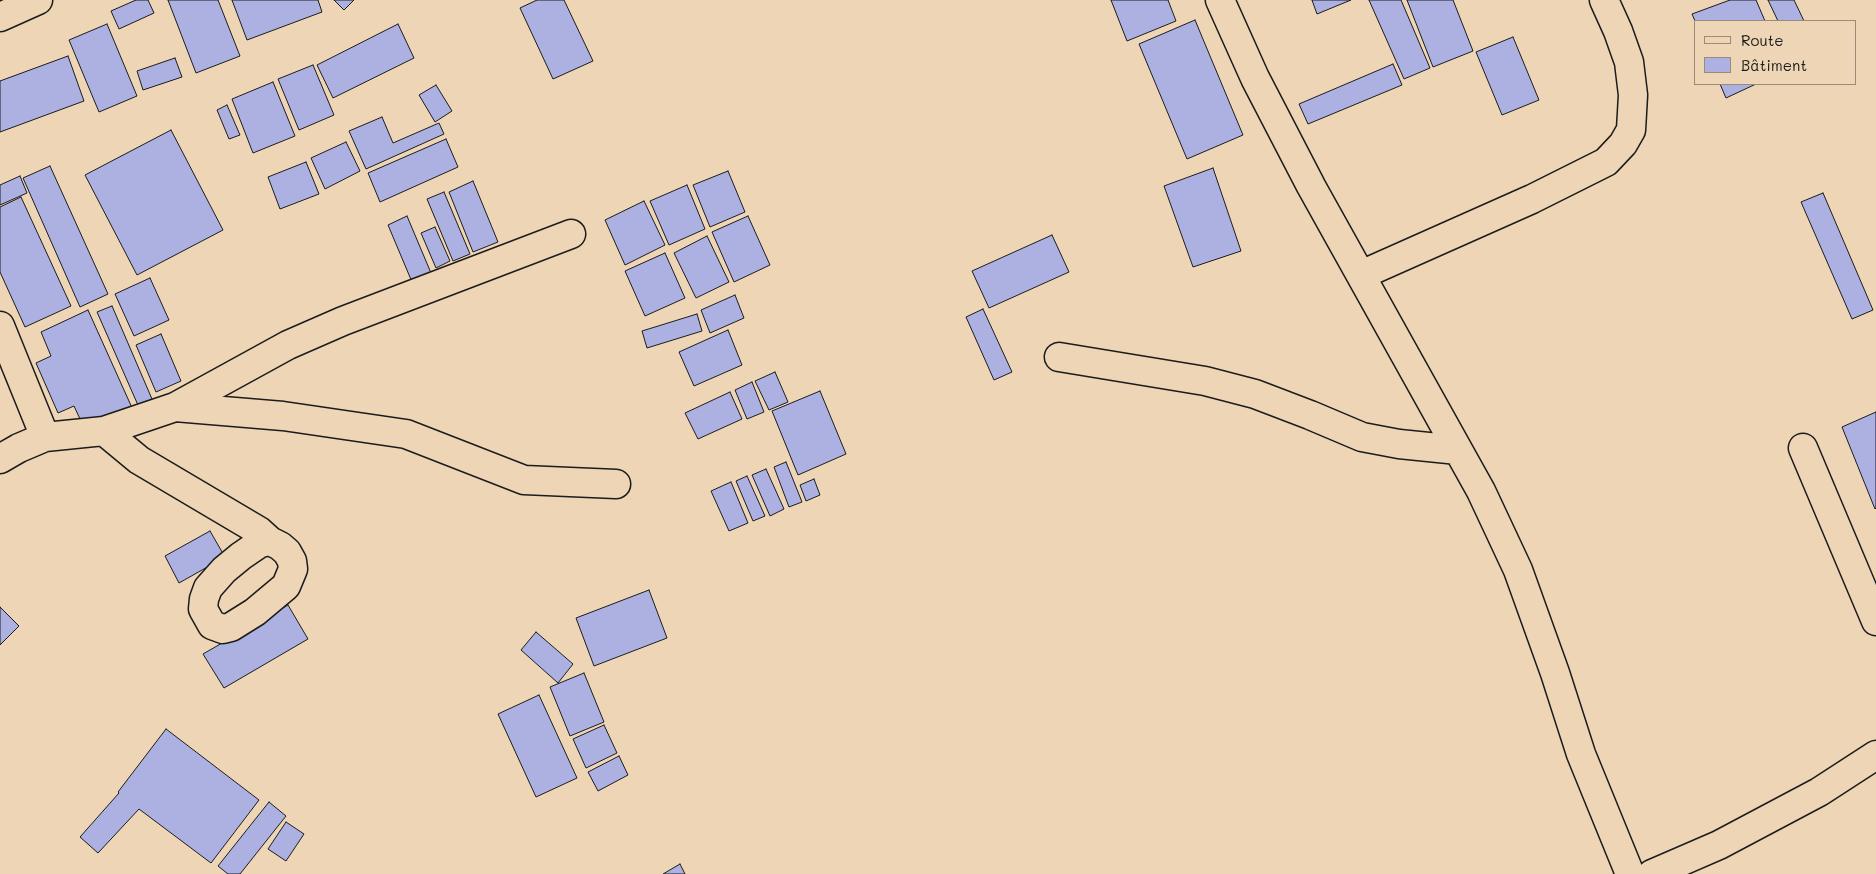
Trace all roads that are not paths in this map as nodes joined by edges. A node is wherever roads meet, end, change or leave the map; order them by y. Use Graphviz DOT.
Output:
graph roads {
  1 [pos="38,0"];
  2 [pos="1220,0"];
  3 [pos="1604,0"];
  4 [pos="0,18"];
  5 [pos="571,234"];
  6 [pos="1361,275"];
  7 [pos="0,326"];
  8 [pos="1059,357"];
  9 [pos="175,407"];
  10 [pos="104,431"];
  11 [pos="45,437"];
  12 [pos="1803,448"];
  13 [pos="1458,450"];
  14 [pos="0,459"];
  15 [pos="616,484"];
  16 [pos="270,541"];
  17 [pos="1876,621"];
  18 [pos="1876,755"];
  19 [pos="1630,874"];
  20 [pos="1652,874"];
  1 -- 4 [label="street"];
  2 -- 6 [label="street"];
  3 -- 6 [label="street"];
  5 -- 9 [label="street"];
  6 -- 13 [label="street"];
  7 -- 11 [label="street"];
  8 -- 13 [label="street"];
  9 -- 10 [label="street"];
  9 -- 15 [label="street"];
  10 -- 11 [label="street"];
  10 -- 16 [label="street"];
  11 -- 14 [label="street"];
  12 -- 17 [label="street"];
  13 -- 19 [label="street"];
  18 -- 20 [label="street"];
}
